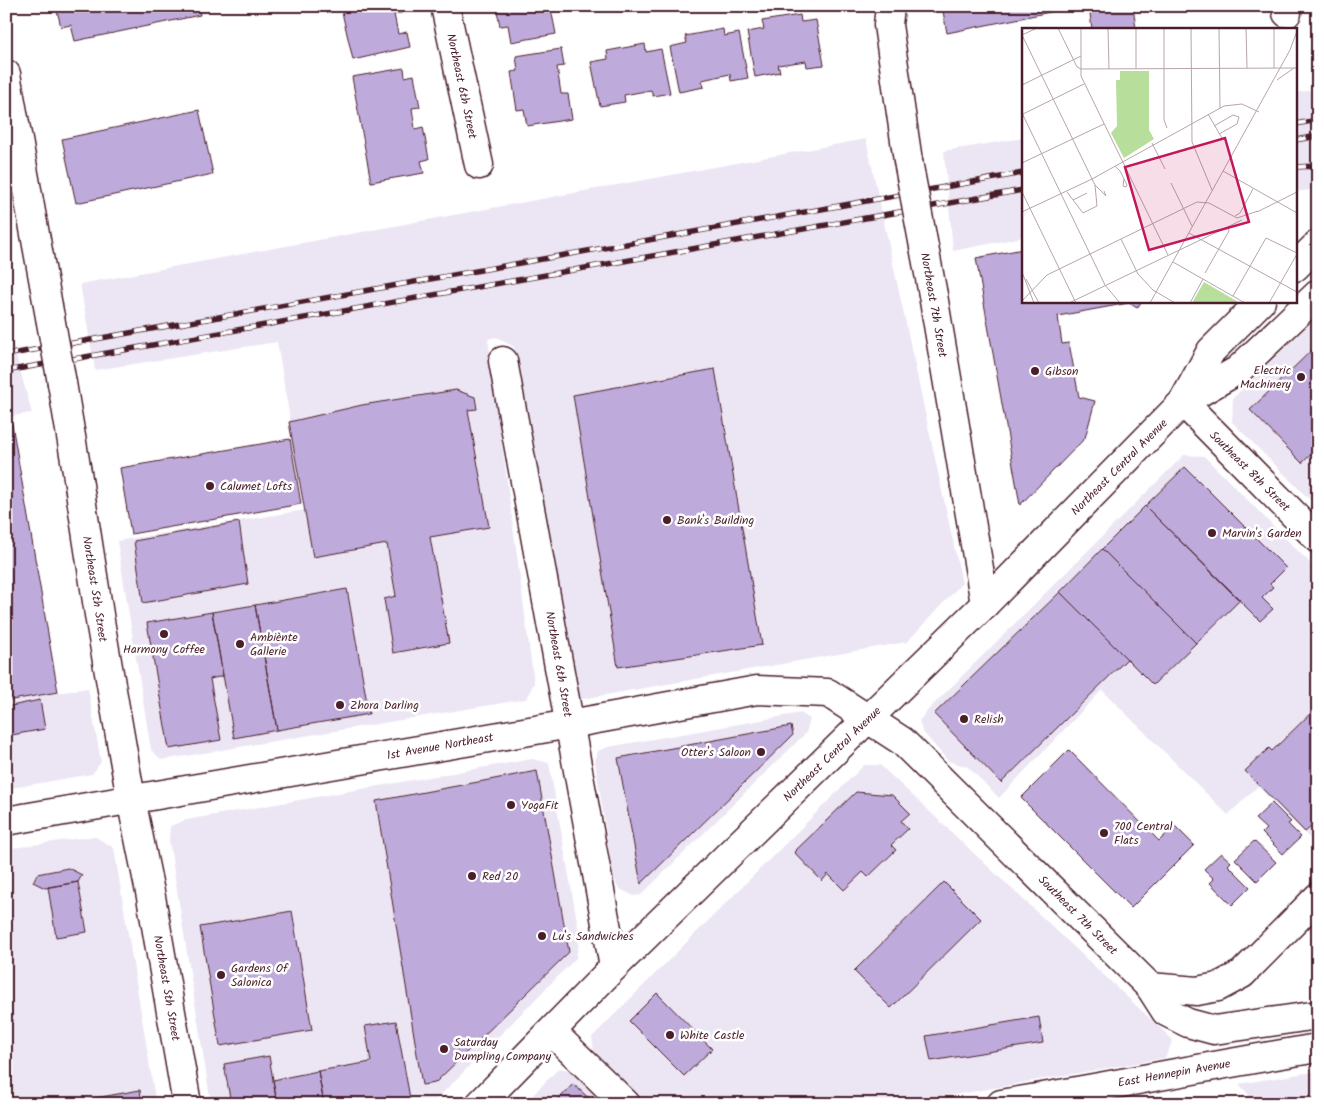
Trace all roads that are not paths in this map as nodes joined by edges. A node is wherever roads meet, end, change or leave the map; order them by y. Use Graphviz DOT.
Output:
graph roads {
  1 [pos="445,6"];
  2 [pos="890,6"];
  3 [pos="6,74"];
  4 [pos="479,165"];
  5 [pos="1318,244"];
  6 [pos="1296,266"];
  7 [pos="1318,294"];
  8 [pos="1260,302"];
  9 [pos="503,361"];
  10 [pos="1183,402"];
  11 [pos="1318,540"];
  12 [pos="985,604"];
  13 [pos="868,719"];
  14 [pos="570,724"];
  15 [pos="131,799"];
  16 [pos="6,821"];
  17 [pos="1318,897"];
  18 [pos="614,967"];
  19 [pos="1150,987"];
  20 [pos="1318,1015"];
  21 [pos="552,1032"];
  22 [pos="1318,1048"];
  23 [pos="1044,1100"];
  24 [pos="186,1104"];
  25 [pos="480,1104"];
  26 [pos="626,1104"];
  27 [pos="1001,1104"];
  1 -- 4 [label="main road, Northeast 6th Street"];
  2 -- 12 [label="main road, Northeast 7th Street, bridge"];
  3 -- 15 [label="main road, Northeast 5th Street, bridge"];
  5 -- 6 [label="main road"];
  7 -- 10 [label="main road, Northeast Central Avenue"];
  8 -- 10 [label="main road, Northeast Central Avenue"];
  9 -- 14 [label="main road, Northeast 6th Street"];
  10 -- 11 [label="main road, Southeast 8th Street"];
  10 -- 12 [label="main road, Northeast Central Avenue"];
  12 -- 13 [label="main road, Northeast Central Avenue"];
  13 -- 14 [label="main road, 1st Avenue Northeast"];
  13 -- 18 [label="main road, Northeast Central Avenue"];
  13 -- 19 [label="main road, Southeast 7th Street"];
  14 -- 15 [label="main road, 1st Avenue Northeast"];
  14 -- 18 [label="main road, Northeast 6th Street"];
  15 -- 16 [label="main road, 1st Avenue Northeast"];
  15 -- 24 [label="main road, Northeast 5th Street"];
  17 -- 19 [label="main road"];
  18 -- 21 [label="main road, Northeast Central Avenue"];
  19 -- 20 [label="main road, Southeast 7th Street"];
  21 -- 25 [label="main road, Northeast Central Avenue"];
  21 -- 26 [label="main road"];
  22 -- 23 [label="main road, East Hennepin Avenue"];
  23 -- 27 [label="main road, East Hennepin Avenue"];
}
